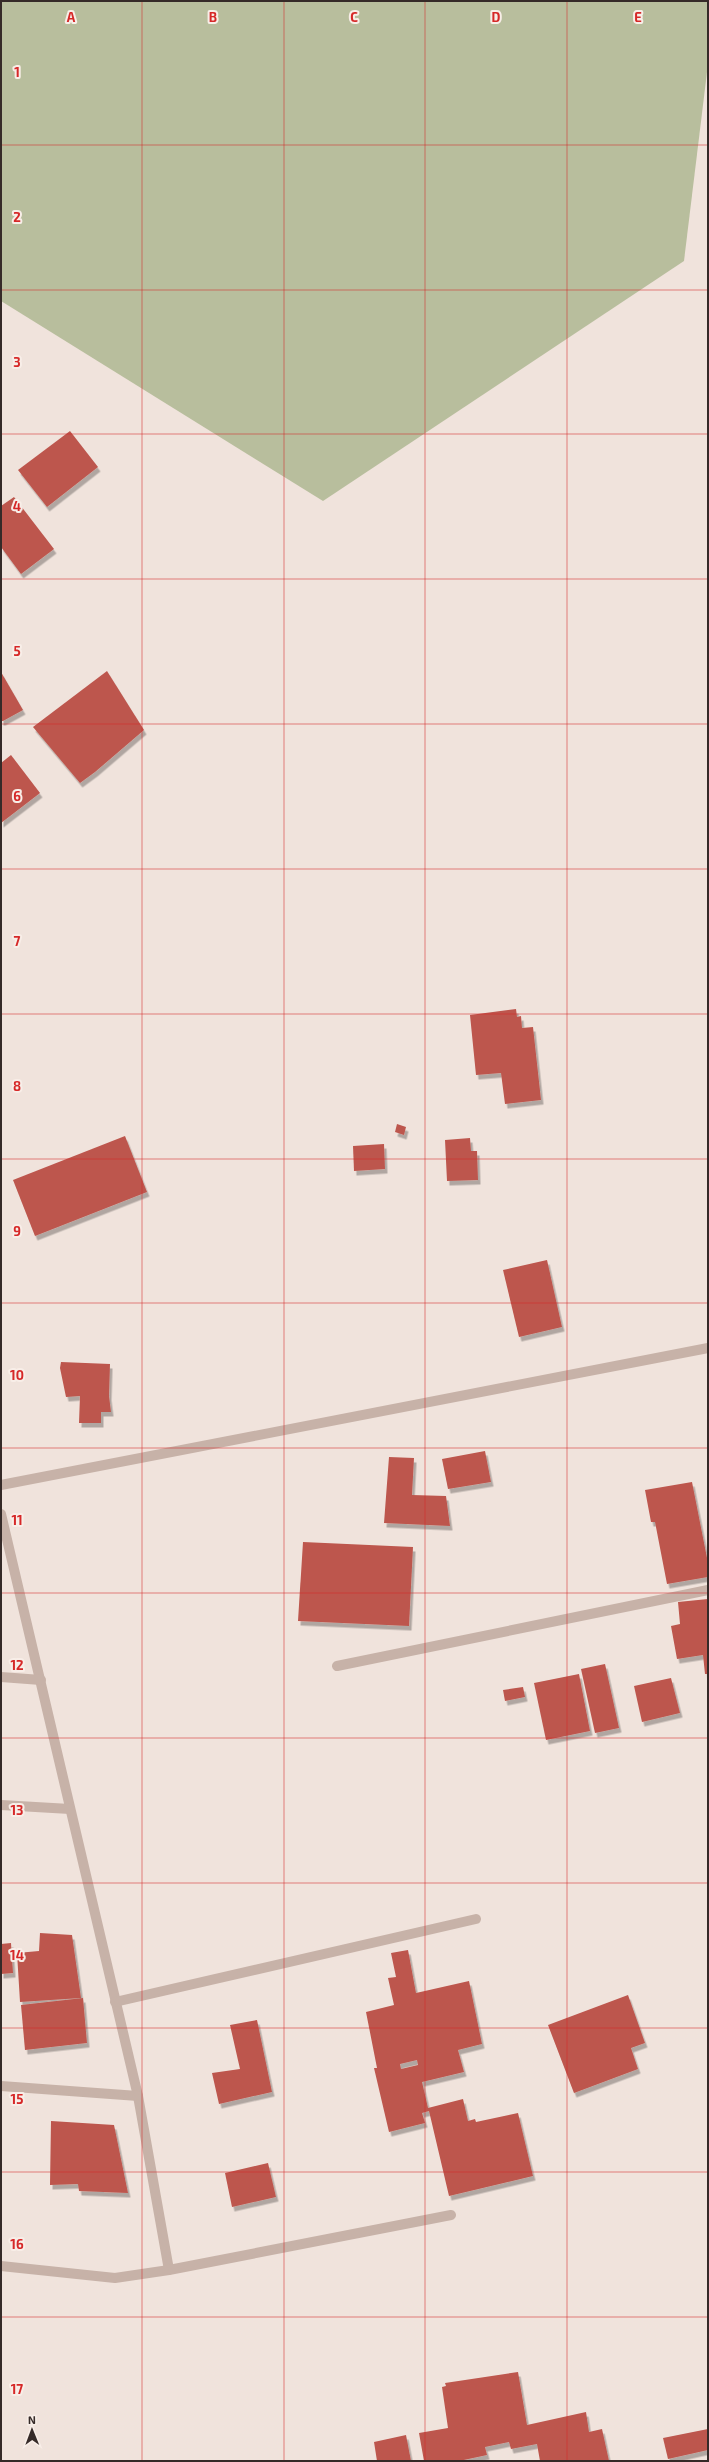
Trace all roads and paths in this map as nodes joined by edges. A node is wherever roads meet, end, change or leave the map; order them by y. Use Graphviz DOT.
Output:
graph roads {
  1 [pos="708,1348"];
  2 [pos="1,1485"];
  3 [pos="1,1514"];
  4 [pos="708,1590"];
  5 [pos="337,1666"];
  6 [pos="1,1677"];
  7 [pos="41,1680"];
  8 [pos="1,1805"];
  9 [pos="70,1810"];
  10 [pos="476,1919"];
  11 [pos="115,2002"];
  12 [pos="1,2086"];
  13 [pos="138,2096"];
  14 [pos="451,2215"];
  15 [pos="1,2266"];
  16 [pos="169,2270"];
  1 -- 2 [label="street"];
  3 -- 7 [label="street"];
  4 -- 5 [label="street"];
  6 -- 7 [label="street"];
  7 -- 9 [label="street"];
  8 -- 9 [label="street"];
  9 -- 11 [label="street"];
  10 -- 11 [label="street"];
  11 -- 13 [label="street"];
  12 -- 13 [label="street"];
  13 -- 16 [label="street"];
  14 -- 16 [label="street"];
  15 -- 16 [label="street"];
}
